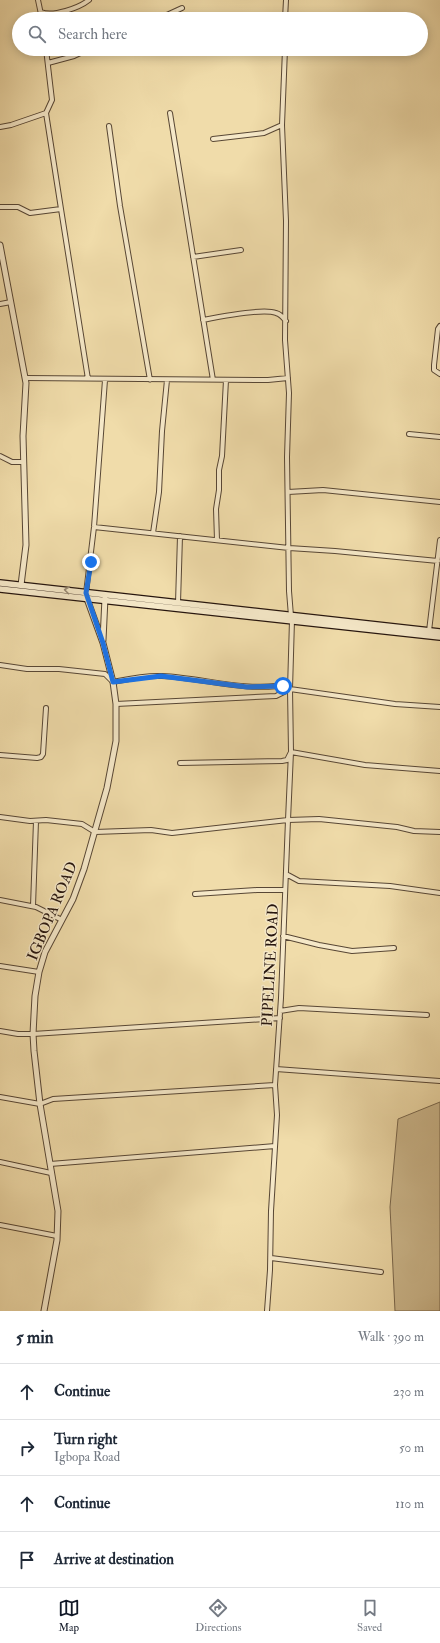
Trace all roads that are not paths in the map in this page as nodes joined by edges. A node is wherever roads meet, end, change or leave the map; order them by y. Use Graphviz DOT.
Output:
graph roads {
  1 [pos="38,0"];
  2 [pos="89,0"];
  3 [pos="286,0"];
  4 [pos="182,8"];
  5 [pos="41,12"];
  6 [pos="59,12"];
  7 [pos="173,12"];
  8 [pos="285,12"];
  9 [pos="47,56"];
  10 [pos="74,56"];
  11 [pos="285,56"];
  12 [pos="48,63"];
  13 [pos="170,113"];
  14 [pos="46,114"];
  15 [pos="282,125"];
  16 [pos="109,126"];
  17 [pos="0,127"];
  18 [pos="213,139"];
  19 [pos="0,207"];
  20 [pos="61,209"];
  21 [pos="0,245"];
  22 [pos="241,250"];
  23 [pos="193,257"];
  24 [pos="11,302"];
  25 [pos="0,304"];
  26 [pos="203,320"];
  27 [pos="286,320"];
  28 [pos="440,326"];
  29 [pos="440,374"];
  30 [pos="26,378"];
  31 [pos="288,378"];
  32 [pos="88,379"];
  33 [pos="105,380"];
  34 [pos="150,380"];
  35 [pos="167,380"];
  36 [pos="213,380"];
  37 [pos="226,380"];
  38 [pos="409,434"];
  39 [pos="440,437"];
  40 [pos="0,456"];
  41 [pos="24,462"];
  42 [pos="288,492"];
  43 [pos="440,502"];
  44 [pos="94,527"];
  45 [pos="153,533"];
  46 [pos="180,536"];
  47 [pos="217,540"];
  48 [pos="440,540"];
  49 [pos="289,548"];
  50 [pos="438,561"];
  51 [pos="0,583"];
  52 [pos="21,585"];
  53 [pos="0,589"];
  54 [pos="86,596"];
  55 [pos="106,597"];
  56 [pos="178,603"];
  57 [pos="292,618"];
  58 [pos="429,631"];
  59 [pos="440,632"];
  60 [pos="440,636"];
  61 [pos="103,643"];
  62 [pos="0,665"];
  63 [pos="113,682"];
  64 [pos="290,684"];
  65 [pos="290,689"];
  66 [pos="116,704"];
  67 [pos="440,707"];
  68 [pos="46,708"];
  69 [pos="291,752"];
  70 [pos="0,755"];
  71 [pos="180,764"];
  72 [pos="440,771"];
  73 [pos="0,817"];
  74 [pos="288,820"];
  75 [pos="36,821"];
  76 [pos="95,832"];
  77 [pos="440,832"];
  78 [pos="286,874"];
  79 [pos="286,890"];
  80 [pos="440,893"];
  81 [pos="195,894"];
  82 [pos="0,900"];
  83 [pos="33,906"];
  84 [pos="62,920"];
  85 [pos="283,936"];
  86 [pos="394,948"];
  87 [pos="0,966"];
  88 [pos="39,972"];
  89 [pos="280,1011"];
  90 [pos="427,1015"];
  91 [pos="280,1018"];
  92 [pos="0,1031"];
  93 [pos="33,1034"];
  94 [pos="276,1069"];
  95 [pos="440,1081"];
  96 [pos="275,1085"];
  97 [pos="0,1097"];
  98 [pos="40,1104"];
  99 [pos="276,1146"];
  100 [pos="0,1162"];
  101 [pos="50,1164"];
  102 [pos="51,1173"];
  103 [pos="0,1225"];
  104 [pos="57,1236"];
  105 [pos="271,1258"];
  106 [pos="381,1272"];
  107 [pos="44,1311"];
  108 [pos="267,1311"];
  1 -- 5 [label="street"];
  2 -- 6 [label="street"];
  3 -- 8 [label="street"];
  4 -- 7 [label="street"];
  9 -- 12 [label="street"];
  10 -- 12 [label="street"];
  11 -- 15 [label="street, PIPELINE ROAD"];
  12 -- 14 [label="street"];
  13 -- 23 [label="street"];
  14 -- 17 [label="street"];
  14 -- 20 [label="street"];
  15 -- 18 [label="street"];
  15 -- 27 [label="street, PIPELINE ROAD"];
  16 -- 34 [label="street"];
  19 -- 20 [label="street"];
  20 -- 32 [label="street"];
  21 -- 24 [label="street"];
  22 -- 23 [label="street"];
  23 -- 26 [label="street"];
  24 -- 25 [label="street"];
  24 -- 30 [label="street"];
  26 -- 27 [label="street"];
  26 -- 36 [label="street"];
  27 -- 31 [label="street, PIPELINE ROAD"];
  28 -- 29 [label="street"];
  30 -- 32 [label="street"];
  30 -- 41 [label="street"];
  31 -- 37 [label="street"];
  31 -- 42 [label="street, PIPELINE ROAD"];
  32 -- 33 [label="street"];
  33 -- 34 [label="street"];
  33 -- 44 [label="street"];
  34 -- 35 [label="street"];
  35 -- 36 [label="street"];
  35 -- 45 [label="street"];
  36 -- 37 [label="street"];
  37 -- 47 [label="street"];
  38 -- 39 [label="street"];
  40 -- 41 [label="street"];
  41 -- 52 [label="street"];
  42 -- 43 [label="street"];
  42 -- 49 [label="street, PIPELINE ROAD"];
  44 -- 45 [label="street"];
  44 -- 54 [label="street"];
  45 -- 46 [label="street"];
  46 -- 47 [label="street"];
  46 -- 56 [label="street"];
  47 -- 49 [label="street"];
  48 -- 50 [label="street"];
  49 -- 50 [label="street"];
  49 -- 57 [label="street, PIPELINE ROAD"];
  50 -- 58 [label="street"];
  51 -- 52 [label="main road"];
  54 -- 52 [label="main road, one-way"];
  53 -- 54 [label="main road"];
  54 -- 55 [label="main road"];
  54 -- 61 [label="street"];
  55 -- 56 [label="main road"];
  55 -- 57 [label="main road"];
  55 -- 61 [label="street"];
  56 -- 57 [label="main road"];
  57 -- 58 [label="main road"];
  57 -- 60 [label="main road"];
  57 -- 64 [label="street, PIPELINE ROAD"];
  58 -- 59 [label="main road"];
  61 -- 63 [label="street, IGBOPA ROAD"];
  62 -- 63 [label="street"];
  63 -- 64 [label="street"];
  63 -- 66 [label="street, IGBOPA ROAD"];
  64 -- 65 [label="street, PIPELINE ROAD"];
  65 -- 66 [label="street"];
  65 -- 67 [label="street"];
  65 -- 69 [label="street, PIPELINE ROAD"];
  66 -- 76 [label="street, IGBOPA ROAD"];
  68 -- 70 [label="street"];
  69 -- 71 [label="street"];
  69 -- 72 [label="street"];
  69 -- 74 [label="street, PIPELINE ROAD"];
  73 -- 75 [label="street"];
  74 -- 76 [label="street"];
  74 -- 77 [label="street"];
  74 -- 78 [label="street, PIPELINE ROAD"];
  75 -- 76 [label="street"];
  75 -- 83 [label="street"];
  76 -- 84 [label="street, IGBOPA ROAD"];
  78 -- 79 [label="street, PIPELINE ROAD"];
  78 -- 80 [label="street"];
  79 -- 81 [label="street"];
  79 -- 85 [label="street, PIPELINE ROAD"];
  82 -- 83 [label="street"];
  83 -- 84 [label="street"];
  84 -- 88 [label="street, IGBOPA ROAD"];
  85 -- 86 [label="street"];
  85 -- 89 [label="street, PIPELINE ROAD"];
  87 -- 88 [label="street"];
  88 -- 93 [label="street, IGBOPA ROAD"];
  89 -- 90 [label="street"];
  89 -- 91 [label="street, PIPELINE ROAD"];
  91 -- 93 [label="street"];
  91 -- 94 [label="street, PIPELINE ROAD"];
  92 -- 93 [label="street"];
  93 -- 98 [label="street, IGBOPA ROAD"];
  94 -- 95 [label="street"];
  94 -- 96 [label="street, PIPELINE ROAD"];
  96 -- 98 [label="street"];
  96 -- 99 [label="street, PIPELINE ROAD"];
  97 -- 98 [label="street"];
  98 -- 101 [label="street, IGBOPA ROAD"];
  99 -- 101 [label="street"];
  99 -- 105 [label="street, PIPELINE ROAD"];
  100 -- 102 [label="street"];
  101 -- 102 [label="street, IGBOPA ROAD"];
  102 -- 104 [label="street, IGBOPA ROAD"];
  103 -- 104 [label="street"];
  104 -- 107 [label="street, IGBOPA ROAD"];
  105 -- 106 [label="street"];
  105 -- 108 [label="street, PIPELINE ROAD"];
}
